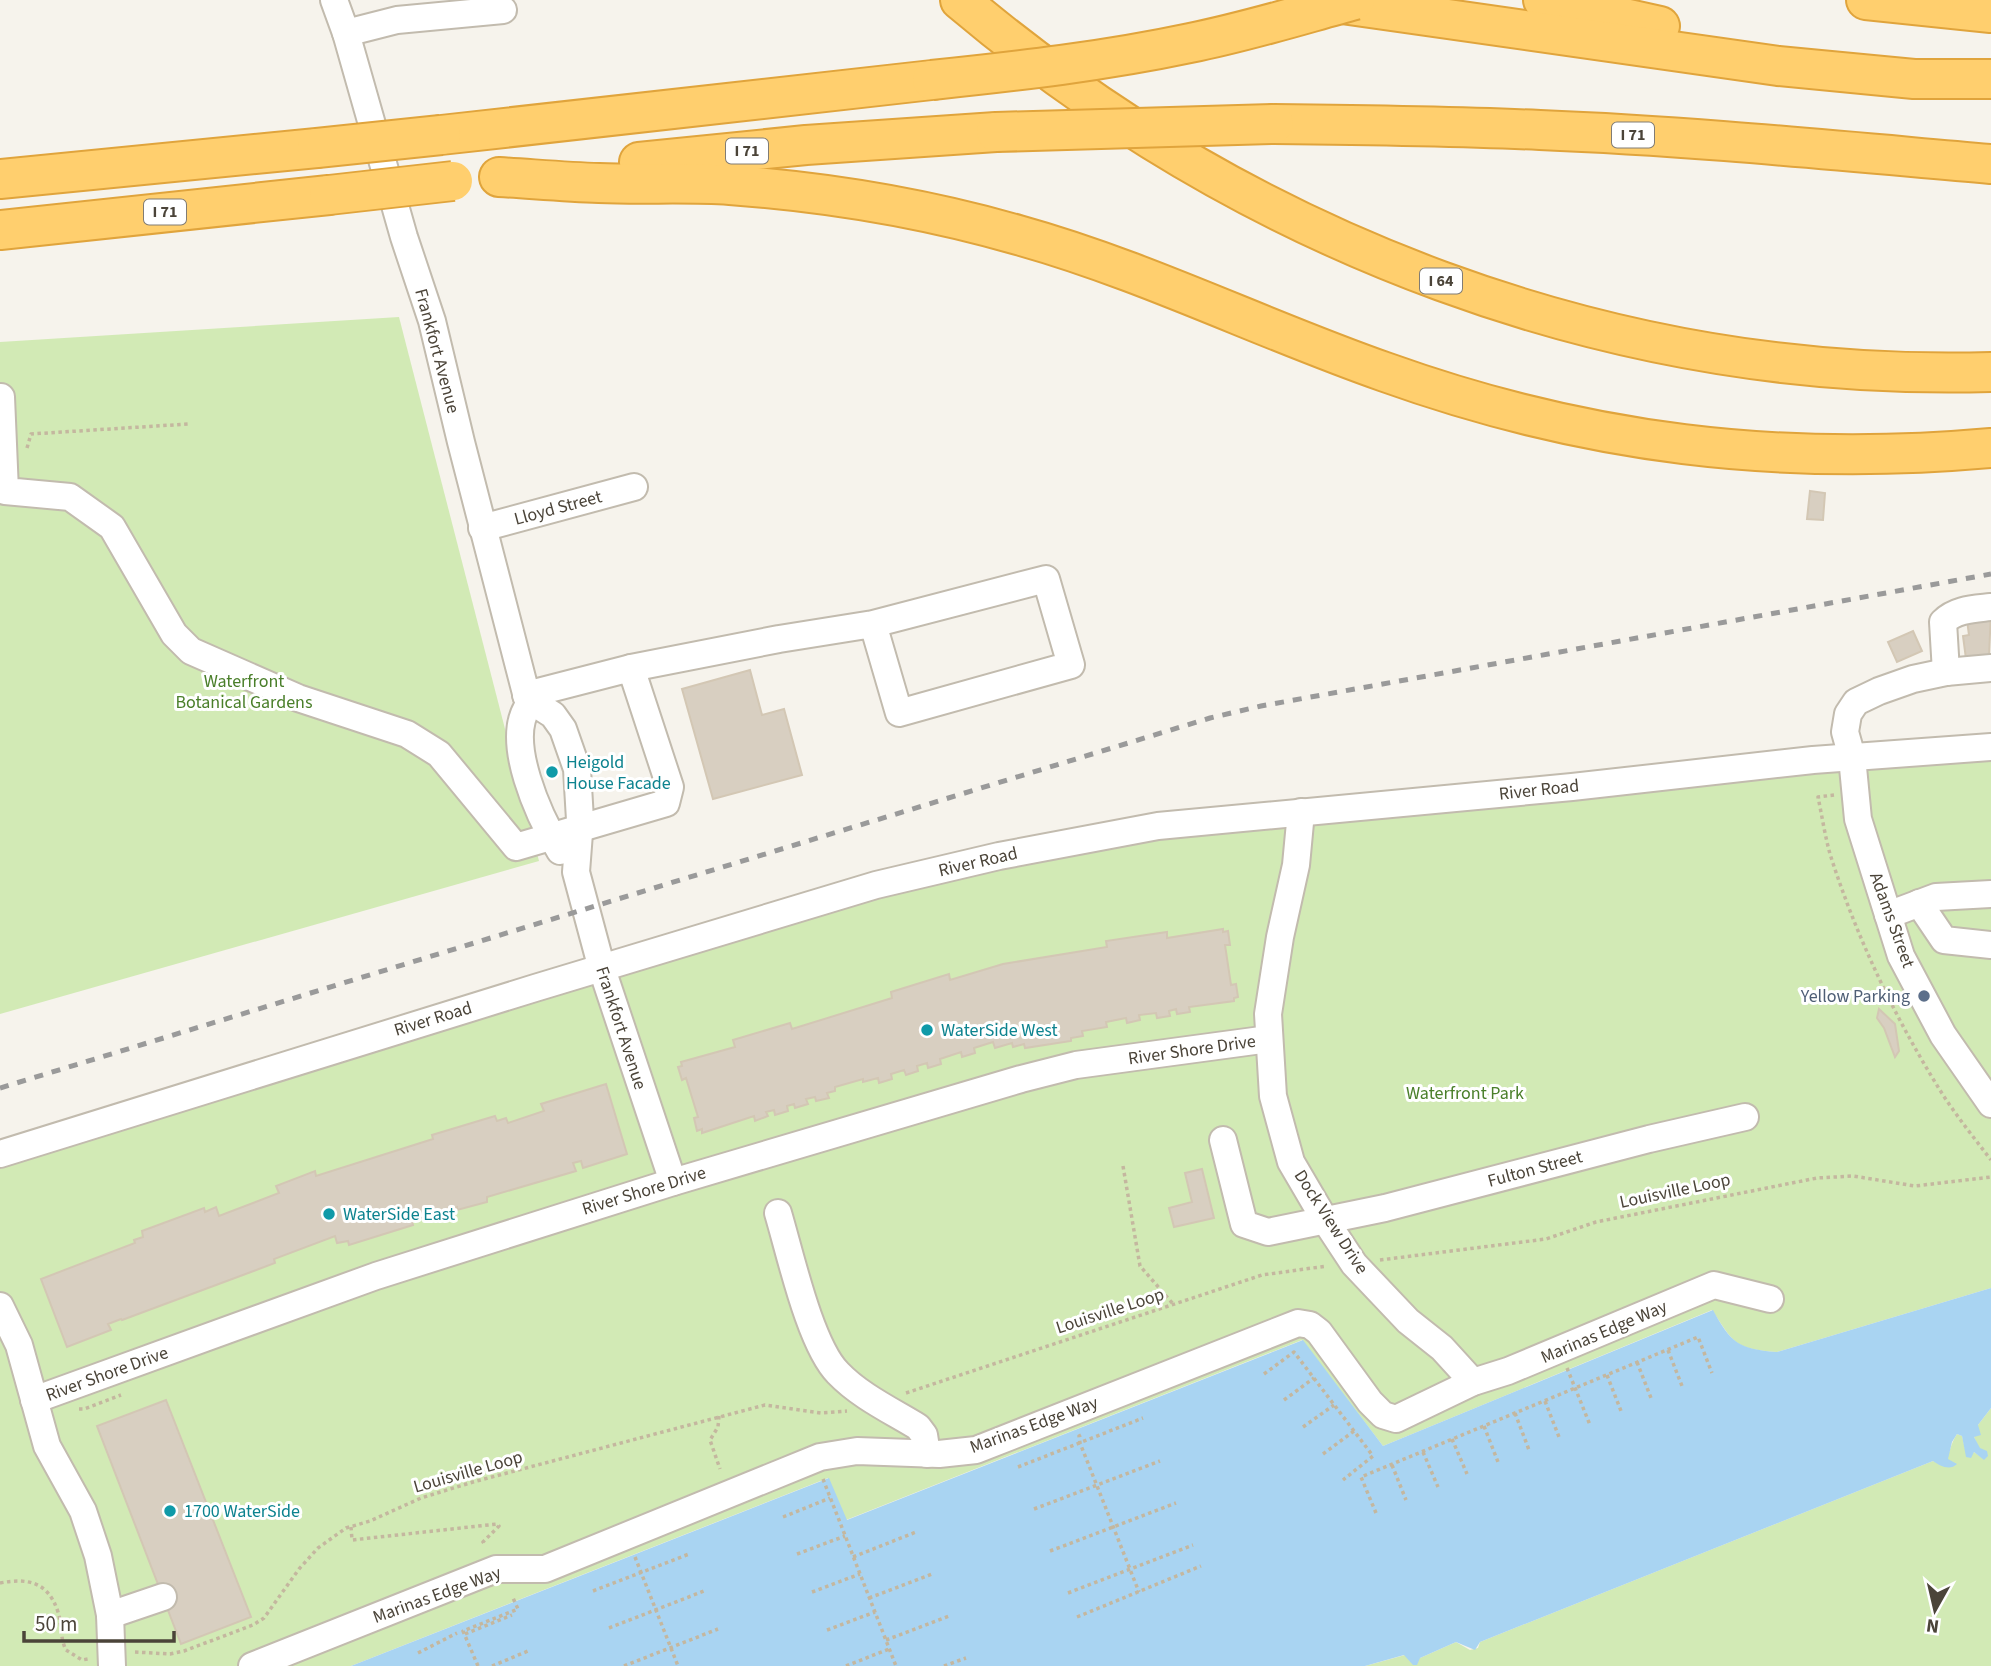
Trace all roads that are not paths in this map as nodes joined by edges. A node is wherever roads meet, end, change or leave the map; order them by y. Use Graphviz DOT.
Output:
graph roads {
  1 [pos="334,0"];
  2 [pos="960,0"];
  3 [pos="1312,0"];
  4 [pos="1355,0"];
  5 [pos="1543,0"];
  6 [pos="1866,0"];
  7 [pos="429,8"];
  8 [pos="503,10"];
  9 [pos="1991,13"];
  10 [pos="346,33"];
  11 [pos="1991,67"];
  12 [pos="1991,79"];
  13 [pos="1991,164"];
  14 [pos="499,177"];
  15 [pos="0,179"];
  16 [pos="0,230"];
  17 [pos="1991,372"];
  18 [pos="1,397"];
  19 [pos="1991,448"];
  20 [pos="634,487"];
  21 [pos="482,528"];
  22 [pos="1991,607"];
  23 [pos="873,624"];
  24 [pos="631,668"];
  25 [pos="1991,668"];
  26 [pos="1946,672"];
  27 [pos="528,700"];
  28 [pos="1991,747"];
  29 [pos="1852,757"];
  30 [pos="1301,812"];
  31 [pos="579,827"];
  32 [pos="551,835"];
  33 [pos="576,872"];
  34 [pos="1991,894"];
  35 [pos="1919,903"];
  36 [pos="1888,915"];
  37 [pos="1991,945"];
  38 [pos="602,969"];
  39 [pos="1269,1039"];
  40 [pos="1991,1104"];
  41 [pos="1745,1117"];
  42 [pos="1223,1140"];
  43 [pos="0,1154"];
  44 [pos="673,1182"];
  45 [pos="778,1213"];
  46 [pos="1325,1220"];
  47 [pos="1770,1299"];
  48 [pos="0,1306"];
  49 [pos="1473,1382"];
  50 [pos="34,1401"];
  51 [pos="927,1454"];
  52 [pos="163,1597"];
  53 [pos="110,1615"];
  54 [pos="104,1662"];
  55 [pos="252,1666"];
  1 -- 10 [label="street, Frankfort Avenue"];
  2 -- 17 [label="highway, I 64"];
  3 -- 12 [label="highway"];
  4 -- 15 [label="highway, bridge"];
  5 -- 11 [label="highway"];
  6 -- 9 [label="highway"];
  7 -- 8 [label="street"];
  7 -- 10 [label="street"];
  10 -- 21 [label="street, Frankfort Avenue"];
  13 -- 14 [label="highway, I 71, bridge"];
  14 -- 16 [label="highway, I 71, bridge"];
  14 -- 19 [label="highway"];
  18 -- 32 [label="street"];
  20 -- 21 [label="street, Lloyd Street"];
  21 -- 27 [label="street, Frankfort Avenue"];
  22 -- 26 [label="street"];
  23 -- 23 [label="street"];
  23 -- 24 [label="street"];
  24 -- 27 [label="street"];
  24 -- 31 [label="street"];
  25 -- 26 [label="street"];
  26 -- 29 [label="street, Adams Street"];
  27 -- 31 [label="street, Frankfort Avenue"];
  27 -- 32 [label="street, Frankfort Avenue"];
  28 -- 29 [label="street, River Road"];
  29 -- 30 [label="street, River Road"];
  29 -- 36 [label="street, Adams Street"];
  30 -- 38 [label="street, River Road"];
  30 -- 39 [label="street, Dock View Drive"];
  31 -- 32 [label="street"];
  31 -- 33 [label="street, Frankfort Avenue"];
  32 -- 33 [label="street, Frankfort Avenue"];
  33 -- 38 [label="street, Frankfort Avenue"];
  34 -- 35 [label="street"];
  35 -- 36 [label="street"];
  35 -- 37 [label="street"];
  36 -- 40 [label="street, Adams Street"];
  38 -- 43 [label="street, River Road"];
  38 -- 44 [label="street, Frankfort Avenue"];
  39 -- 44 [label="street, River Shore Drive"];
  39 -- 46 [label="street, Dock View Drive"];
  41 -- 46 [label="street, Fulton Street"];
  42 -- 46 [label="street, Fulton Street"];
  44 -- 50 [label="street, River Shore Drive"];
  45 -- 51 [label="street"];
  46 -- 49 [label="street, Dock View Drive"];
  47 -- 49 [label="street, Marinas Edge Way"];
  48 -- 50 [label="street"];
  49 -- 51 [label="street, Marinas Edge Way"];
  50 -- 53 [label="street"];
  51 -- 55 [label="street, Marinas Edge Way"];
  52 -- 53 [label="street"];
  53 -- 54 [label="street"];
}
